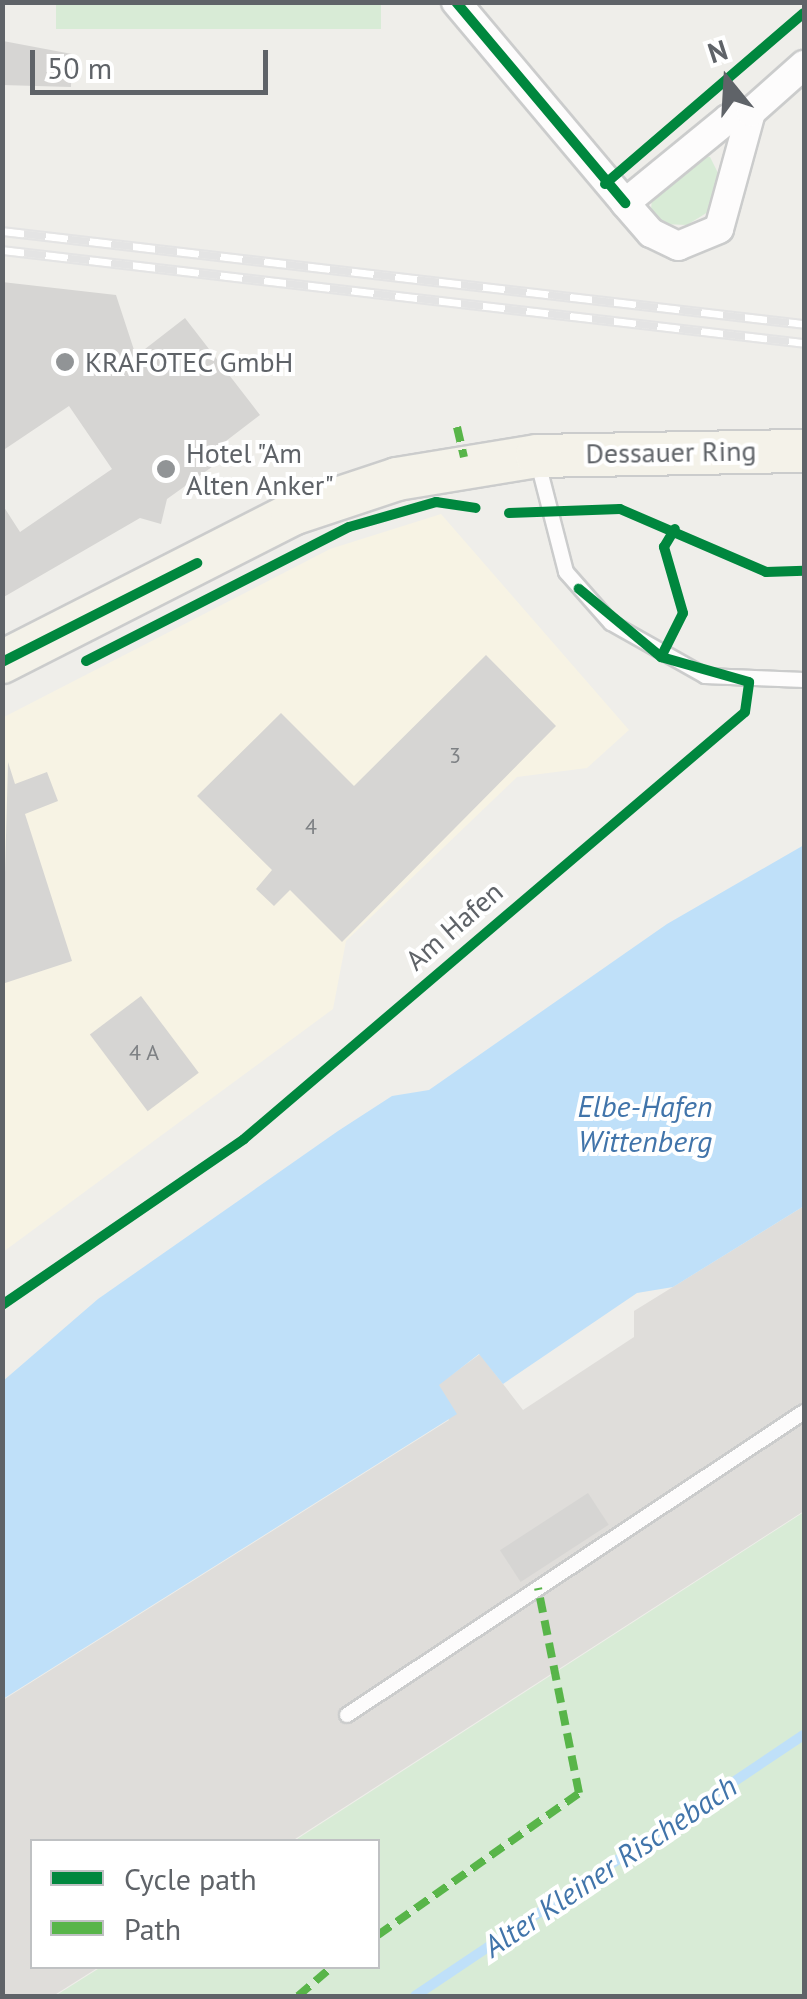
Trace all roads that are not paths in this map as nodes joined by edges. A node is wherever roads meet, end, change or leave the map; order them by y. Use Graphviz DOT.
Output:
graph roads {
  1 [pos="456,2"];
  2 [pos="804,65"];
  3 [pos="752,112"];
  4 [pos="625,203"];
  5 [pos="804,450"];
  6 [pos="537,456"];
  7 [pos="2,662"];
  8 [pos="804,680"];
  9 [pos="804,1412"];
  10 [pos="348,1714"];
  1 -- 4 [label="street"];
  2 -- 3 [label="street"];
  3 -- 4 [label="street"];
  3 -- 4 [label="street"];
  5 -- 6 [label="main road, Dessauer Ring"];
  6 -- 7 [label="main road, Dessauer Ring"];
  6 -- 8 [label="lane"];
  9 -- 10 [label="lane"];
}
